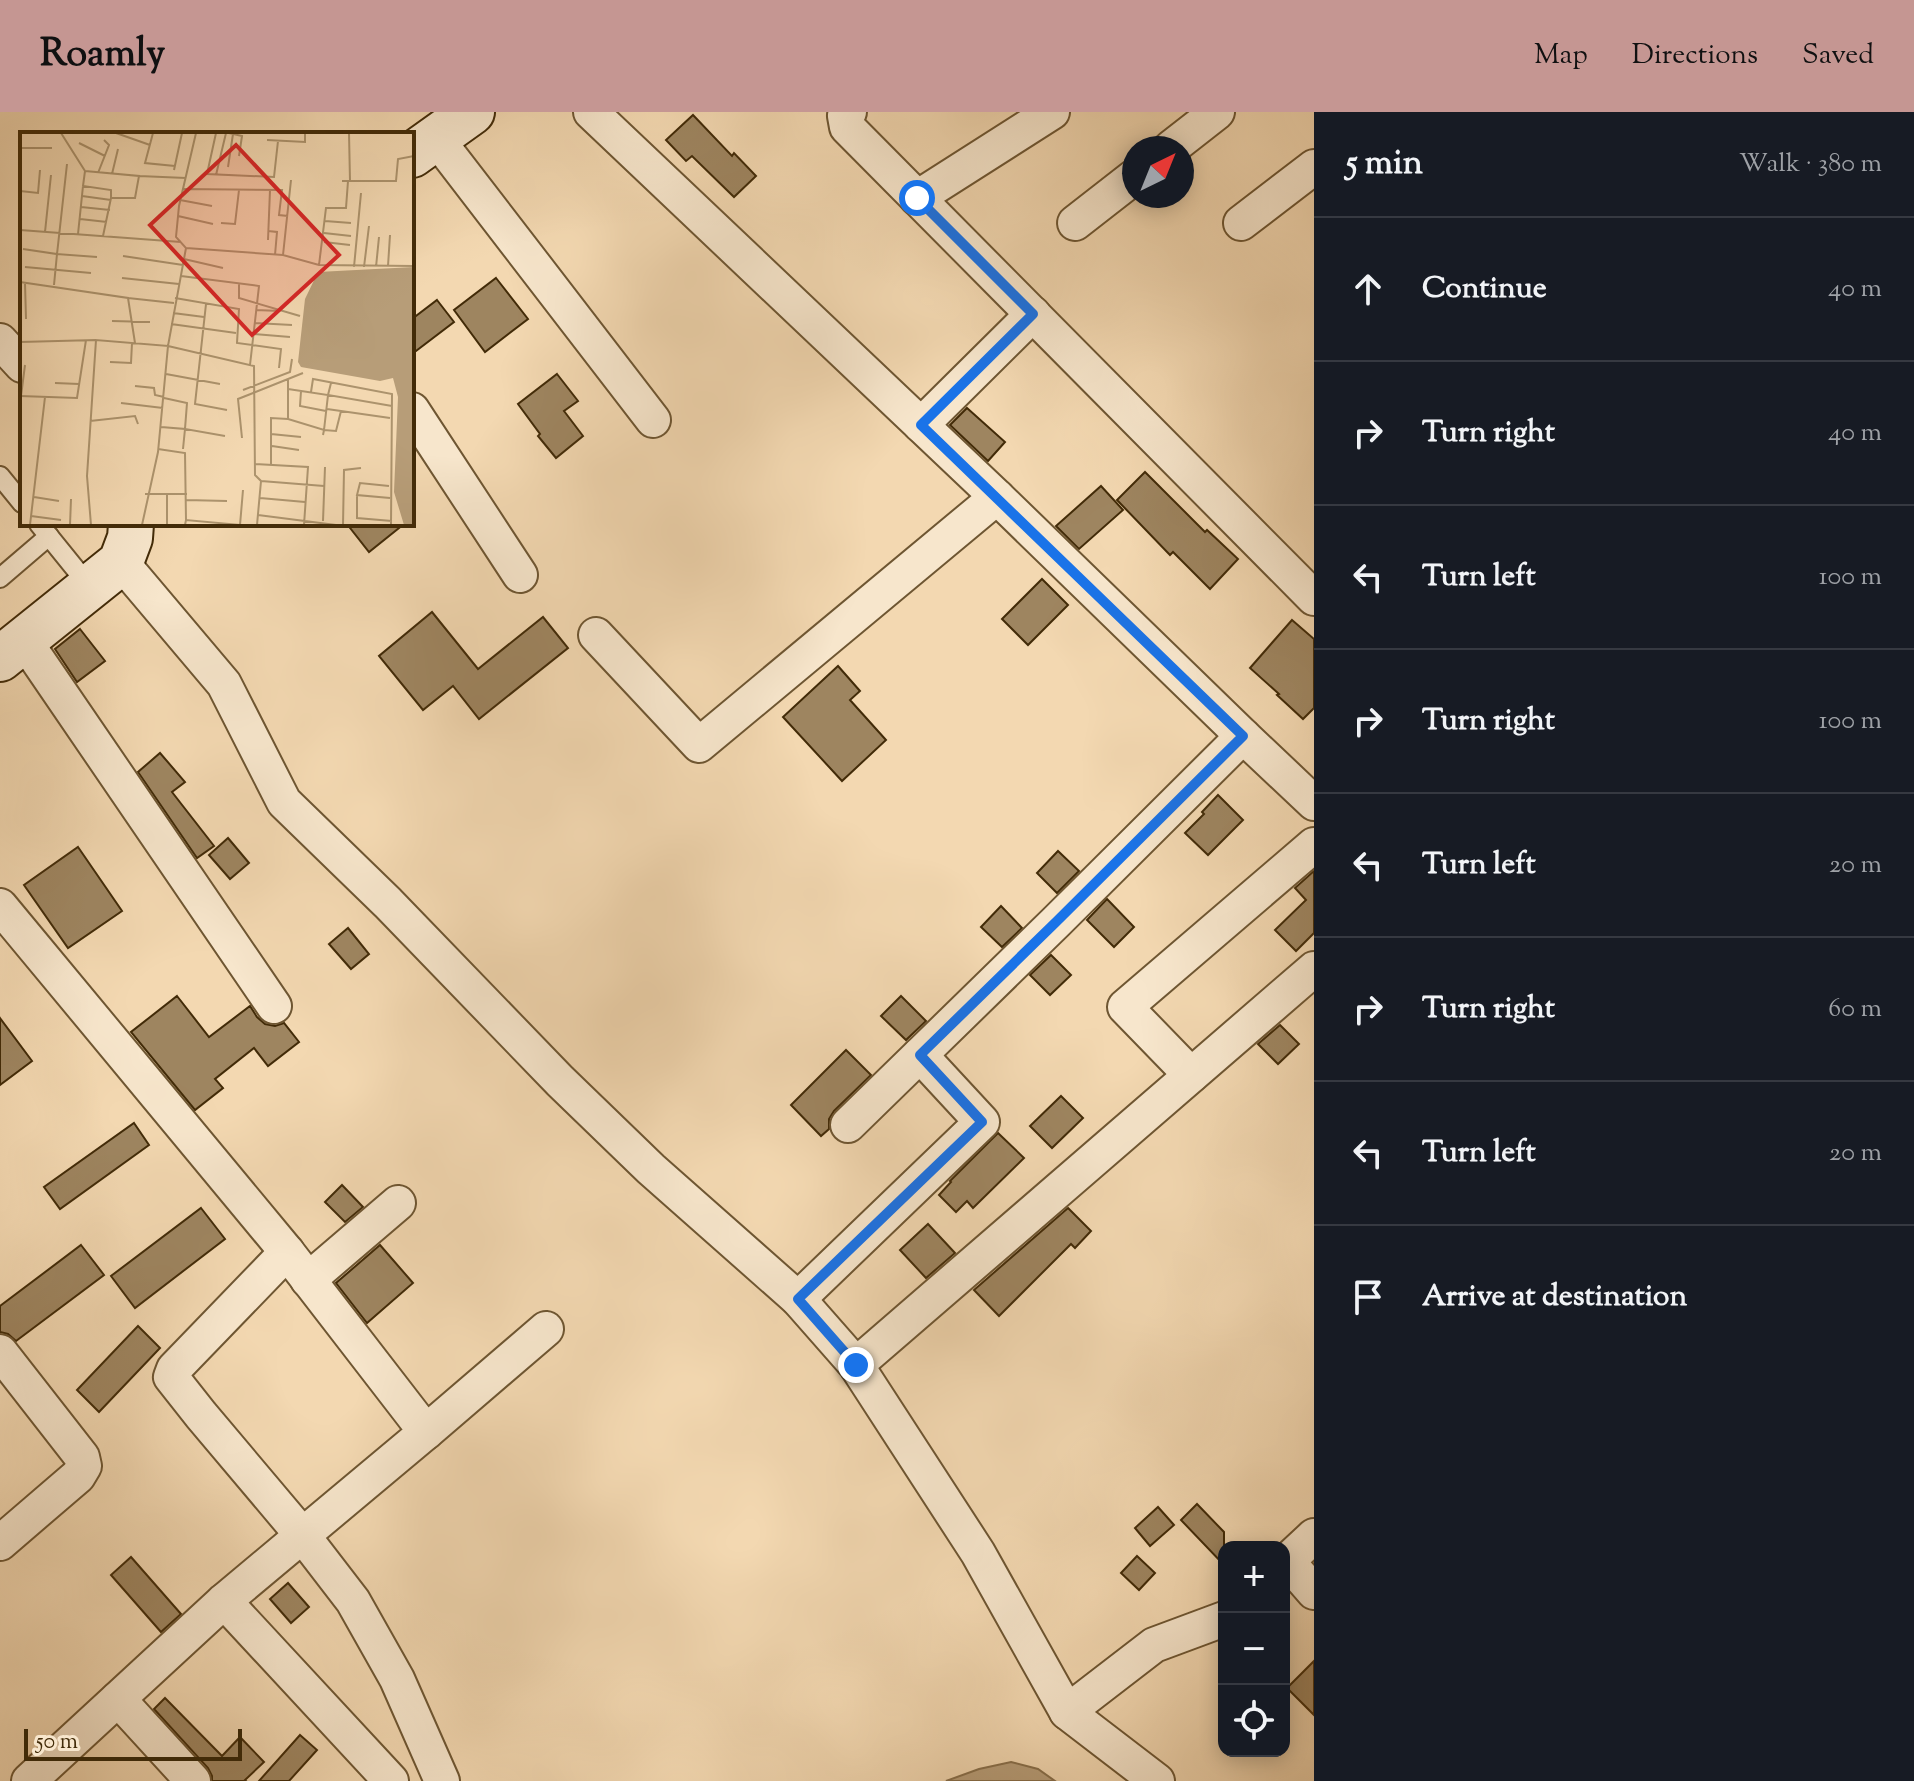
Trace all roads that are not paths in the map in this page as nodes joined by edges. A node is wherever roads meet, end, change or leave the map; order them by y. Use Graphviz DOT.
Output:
graph roads {
  1 [pos="472,112"];
  2 [pos="591,112"];
  3 [pos="849,112"];
  4 [pos="1052,112"];
  5 [pos="1217,112"];
  6 [pos="1186,136"];
  7 [pos="424,146"];
  8 [pos="1314,167"];
  9 [pos="1122,186"];
  10 [pos="917,198"];
  11 [pos="1075,223"];
  12 [pos="1241,223"];
  13 [pos="1033,314"];
  14 [pos="0,341"];
  15 [pos="20,363"];
  16 [pos="414,413"];
  17 [pos="653,420"];
  18 [pos="921,425"];
  19 [pos="0,476"];
  20 [pos="997,497"];
  21 [pos="20,501"];
  22 [pos="44,530"];
  23 [pos="114,558"];
  24 [pos="520,575"];
  25 [pos="0,578"];
  26 [pos="1314,598"];
  27 [pos="596,635"];
  28 [pos="12,649"];
  29 [pos="1243,736"];
  30 [pos="1314,803"];
  31 [pos="1314,845"];
  32 [pos="0,906"];
  33 [pos="1314,969"];
  34 [pos="274,1006"];
  35 [pos="920,1055"];
  36 [pos="1191,1075"];
  37 [pos="848,1125"];
  38 [pos="398,1203"];
  39 [pos="287,1252"];
  40 [pos="308,1280"];
  41 [pos="798,1299"];
  42 [pos="546,1329"];
  43 [pos="0,1352"];
  44 [pos="856,1365"];
  45 [pos="426,1432"];
  46 [pos="303,1536"];
  47 [pos="1314,1536"];
  48 [pos="0,1543"];
  49 [pos="1290,1559"];
  50 [pos="1290,1567"];
  51 [pos="1314,1592"];
  52 [pos="224,1601"];
  53 [pos="1218,1622"];
  54 [pos="118,1699"];
  55 [pos="1067,1712"];
  56 [pos="29,1781"];
  57 [pos="193,1781"];
  58 [pos="391,1781"];
  59 [pos="442,1781"];
  60 [pos="1157,1781"];
  1 -- 7 [label="main road"];
  2 -- 18 [label="street"];
  3 -- 10 [label="street"];
  4 -- 10 [label="street"];
  5 -- 6 [label="street"];
  7 -- 17 [label="street"];
  8 -- 12 [label="street"];
  9 -- 11 [label="street"];
  10 -- 13 [label="street"];
  13 -- 18 [label="street"];
  13 -- 26 [label="street"];
  14 -- 15 [label="street"];
  16 -- 24 [label="street"];
  18 -- 20 [label="street"];
  19 -- 21 [label="lane"];
  20 -- 27 [label="street"];
  20 -- 29 [label="street"];
  22 -- 23 [label="lane"];
  22 -- 25 [label="lane"];
  23 -- 28 [label="main road"];
  23 -- 41 [label="street"];
  28 -- 34 [label="street"];
  29 -- 30 [label="street"];
  29 -- 35 [label="street"];
  31 -- 36 [label="street"];
  32 -- 39 [label="street"];
  33 -- 36 [label="street"];
  35 -- 37 [label="street"];
  35 -- 41 [label="street"];
  36 -- 44 [label="street"];
  38 -- 40 [label="street"];
  39 -- 40 [label="street"];
  39 -- 46 [label="street"];
  40 -- 45 [label="street"];
  41 -- 44 [label="street"];
  42 -- 45 [label="street"];
  43 -- 48 [label="street"];
  44 -- 55 [label="street"];
  45 -- 46 [label="street"];
  46 -- 52 [label="street"];
  46 -- 59 [label="street"];
  47 -- 49 [label="street"];
  50 -- 51 [label="street"];
  52 -- 54 [label="street"];
  52 -- 58 [label="street"];
  53 -- 55 [label="street"];
  54 -- 56 [label="street"];
  54 -- 57 [label="street"];
  55 -- 60 [label="street"];
}
